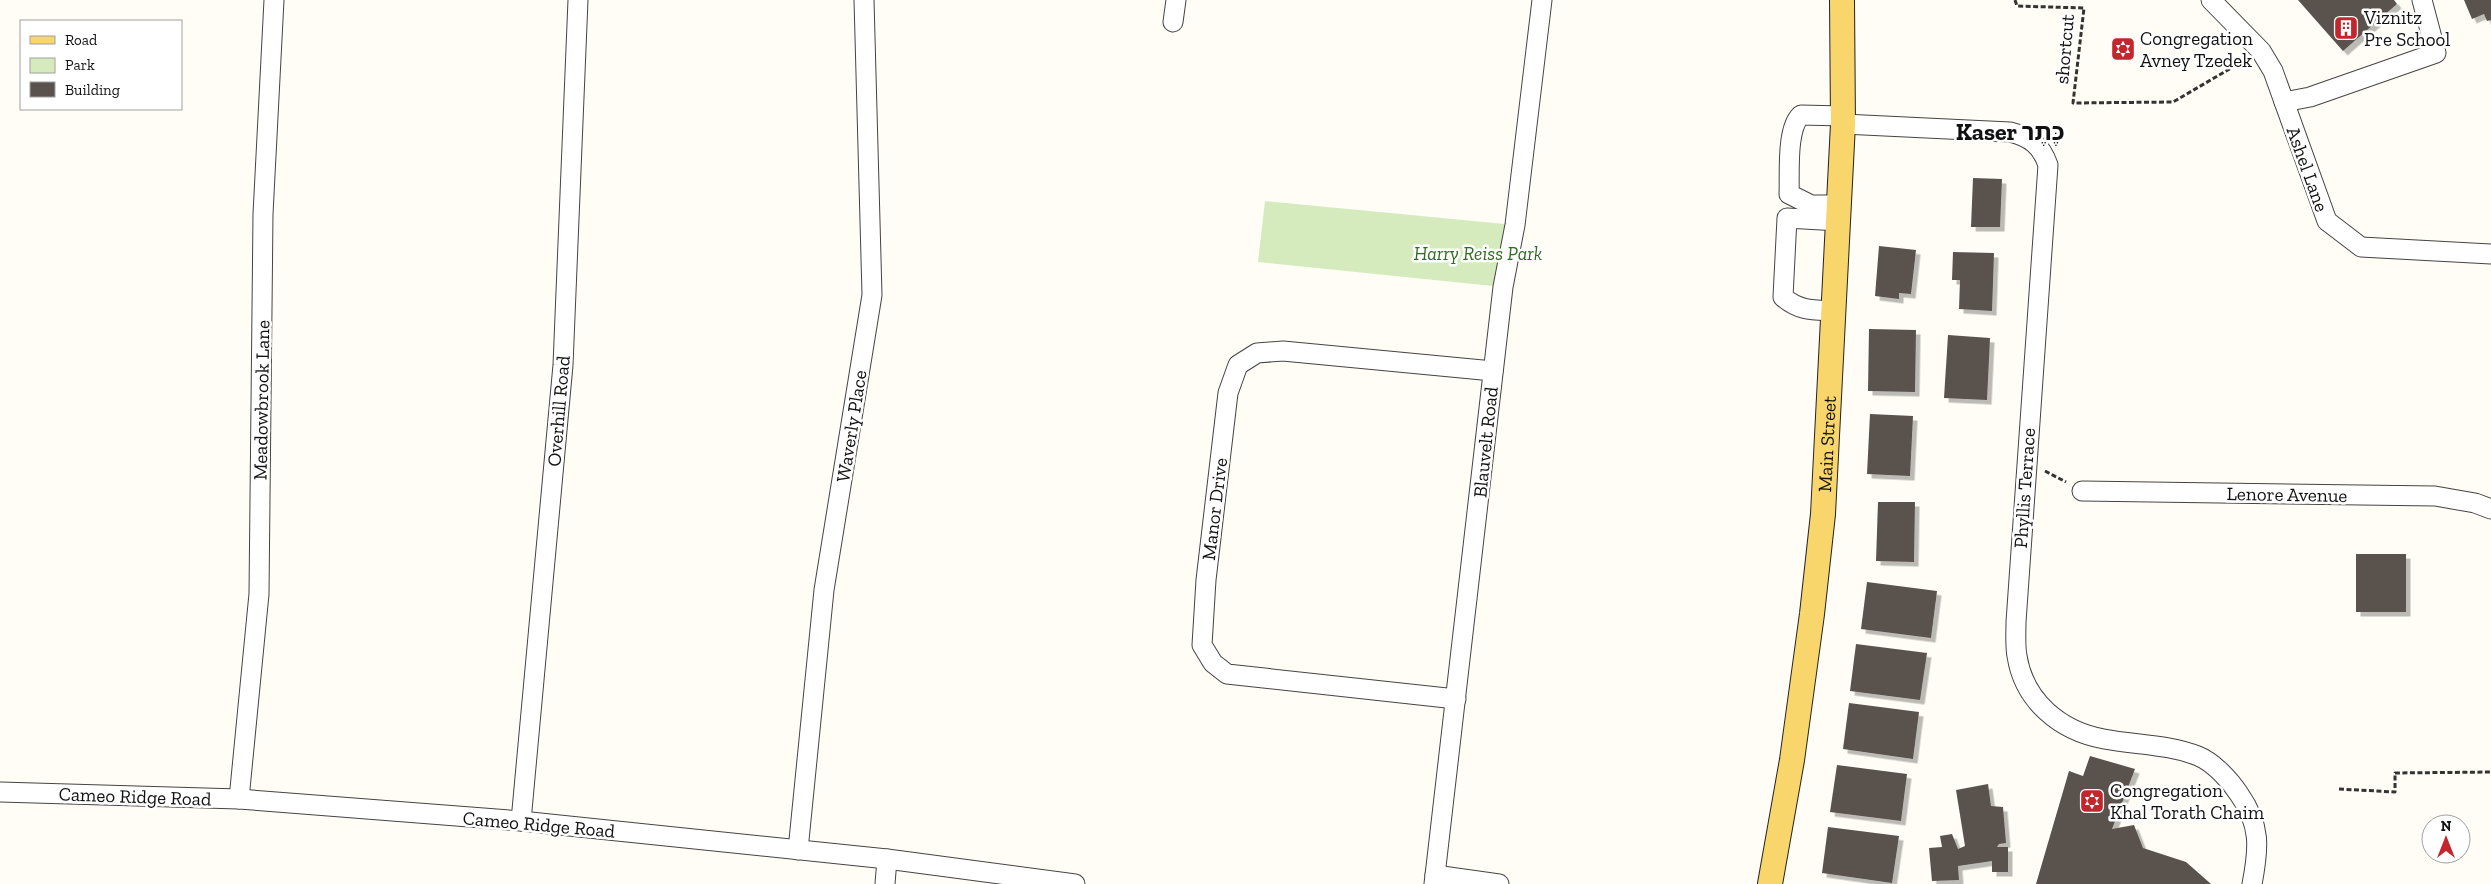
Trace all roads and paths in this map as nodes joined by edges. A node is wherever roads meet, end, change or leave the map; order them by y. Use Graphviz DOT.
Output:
graph roads {
  1 [pos="274,0"];
  2 [pos="578,0"];
  3 [pos="864,0"];
  4 [pos="1176,0"];
  5 [pos="1542,0"];
  6 [pos="1842,0"];
  7 [pos="2015,0"];
  8 [pos="2211,0"];
  9 [pos="2422,0"];
  10 [pos="1173,22"];
  11 [pos="2261,51"];
  12 [pos="2284,102"];
  13 [pos="1843,120"];
  14 [pos="1838,213"];
  15 [pos="2491,254"];
  16 [pos="1833,311"];
  17 [pos="1493,371"];
  18 [pos="2026,461"];
  19 [pos="2082,491"];
  20 [pos="2491,509"];
  21 [pos="1456,699"];
  22 [pos="2491,772"];
  23 [pos="2339,789"];
  24 [pos="0,792"];
  25 [pos="239,799"];
  26 [pos="521,821"];
  27 [pos="798,850"];
  28 [pos="887,860"];
  29 [pos="1435,880"];
  30 [pos="885,884"];
  31 [pos="1075,884"];
  32 [pos="1499,884"];
  33 [pos="1770,884"];
  34 [pos="2252,884"];
  1 -- 25 [label="street, Meadowbrook Lane"];
  2 -- 26 [label="street, Overhill Road"];
  3 -- 27 [label="street, Waverly Place"];
  4 -- 10 [label="street"];
  5 -- 17 [label="street, Blauvelt Road"];
  6 -- 13 [label="main road, Main Street"];
  7 -- 11 [label="path, shortcut"];
  8 -- 11 [label="street, Ashel Lane"];
  9 -- 12 [label="street"];
  11 -- 12 [label="street, Ashel Lane"];
  12 -- 15 [label="street, Ashel Lane"];
  13 -- 14 [label="main road, Main Street"];
  13 -- 14 [label="street, Phyllis Terrace"];
  13 -- 18 [label="street, Phyllis Terrace"];
  14 -- 16 [label="main road, Main Street"];
  14 -- 16 [label="street"];
  16 -- 33 [label="main road, Main Street"];
  17 -- 21 [label="street, Blauvelt Road"];
  17 -- 21 [label="street, Manor Drive"];
  18 -- 19 [label="path"];
  18 -- 34 [label="street, Phyllis Terrace"];
  19 -- 20 [label="street, Lenore Avenue"];
  21 -- 29 [label="street, Blauvelt Road"];
  22 -- 23 [label="path"];
  24 -- 25 [label="street, Cameo Ridge Road"];
  25 -- 26 [label="street, Cameo Ridge Road"];
  26 -- 27 [label="street, Cameo Ridge Road"];
  27 -- 28 [label="street, Cameo Ridge Road"];
  28 -- 30 [label="street"];
  28 -- 31 [label="street, Cameo Ridge Road"];
  29 -- 32 [label="street"];
}
